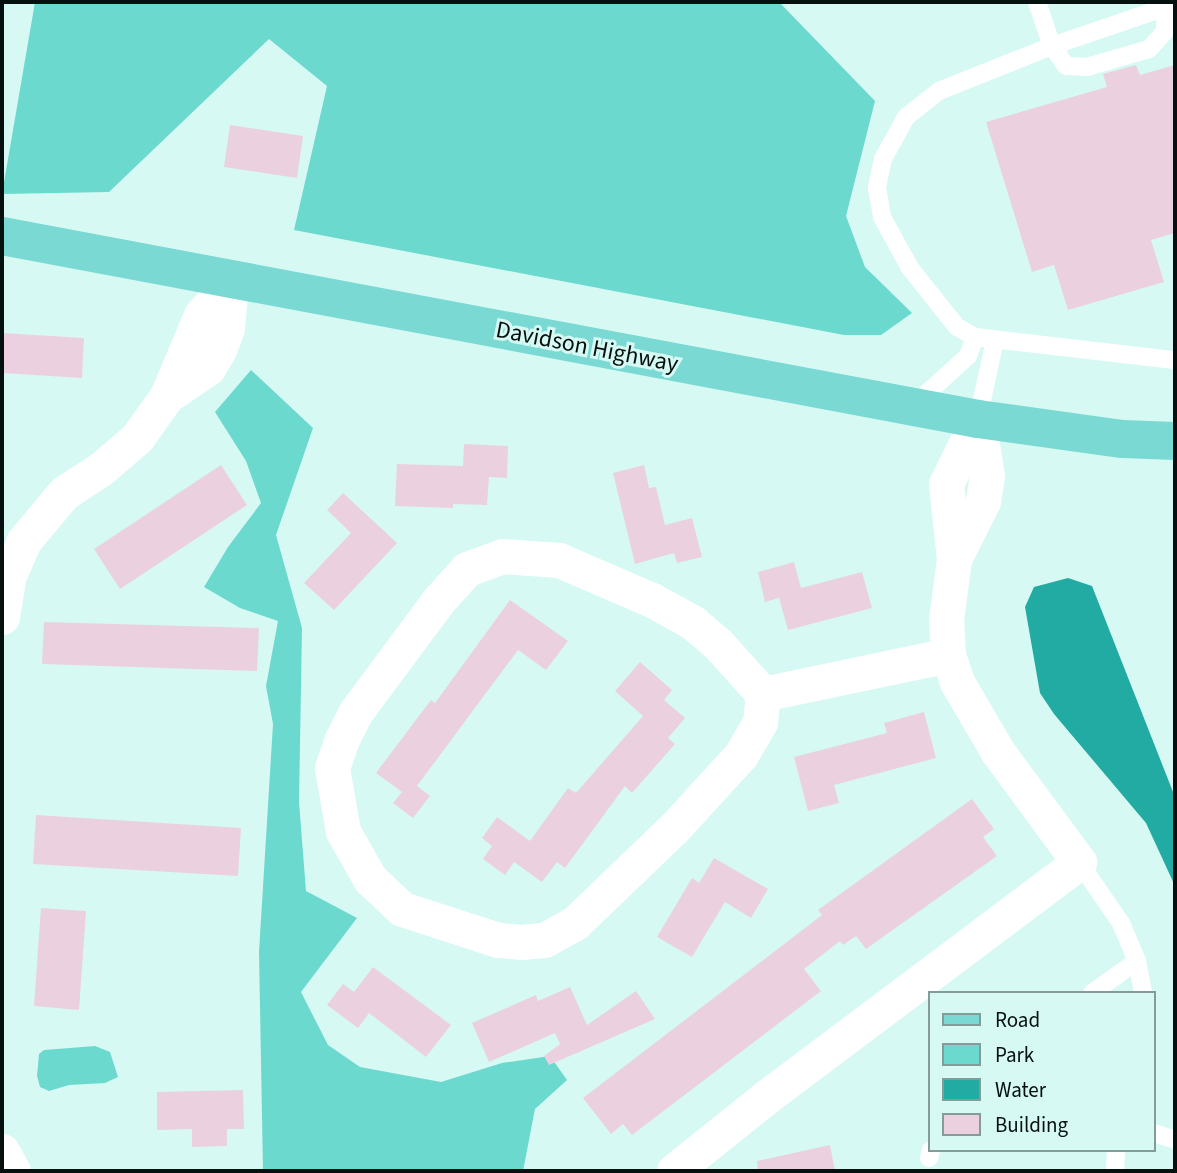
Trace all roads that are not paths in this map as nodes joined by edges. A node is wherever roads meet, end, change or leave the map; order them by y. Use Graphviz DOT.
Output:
graph roads {
  1 [pos="1037,2"];
  2 [pos="1171,5"];
  3 [pos="1052,46"];
  4 [pos="2,236"];
  5 [pos="231,281"];
  6 [pos="975,337"];
  7 [pos="995,340"];
  8 [pos="1175,359"];
  9 [pos="912,407"];
  10 [pos="978,419"];
  11 [pos="1175,441"];
  12 [pos="2,617"];
  13 [pos="948,655"];
  14 [pos="763,694"];
  15 [pos="1079,862"];
  16 [pos="1137,961"];
  17 [pos="1095,991"];
  18 [pos="1143,991"];
  19 [pos="1156,1134"];
  20 [pos="1175,1140"];
  21 [pos="2,1151"];
  22 [pos="1116,1152"];
  23 [pos="686,1168"];
  24 [pos="13,1171"];
  25 [pos="1115,1171"];
  1 -- 3 [label="lane"];
  2 -- 3 [label="lane"];
  2 -- 3 [label="lane"];
  3 -- 6 [label="lane"];
  4 -- 5 [label="main road, Davidson Highway"];
  5 -- 9 [label="main road, Davidson Highway"];
  5 -- 12 [label="street"];
  6 -- 7 [label="lane"];
  6 -- 9 [label="lane"];
  7 -- 8 [label="lane"];
  7 -- 10 [label="lane"];
  9 -- 10 [label="main road, Davidson Highway"];
  10 -- 11 [label="main road, Davidson Highway"];
  10 -- 13 [label="street"];
  13 -- 14 [label="street"];
  13 -- 15 [label="street"];
  14 -- 14 [label="street"];
  15 -- 16 [label="lane"];
  15 -- 23 [label="street"];
  16 -- 17 [label="lane"];
  16 -- 18 [label="lane"];
  19 -- 20 [label="lane"];
  21 -- 24 [label="street"];
  22 -- 25 [label="lane"];
}
